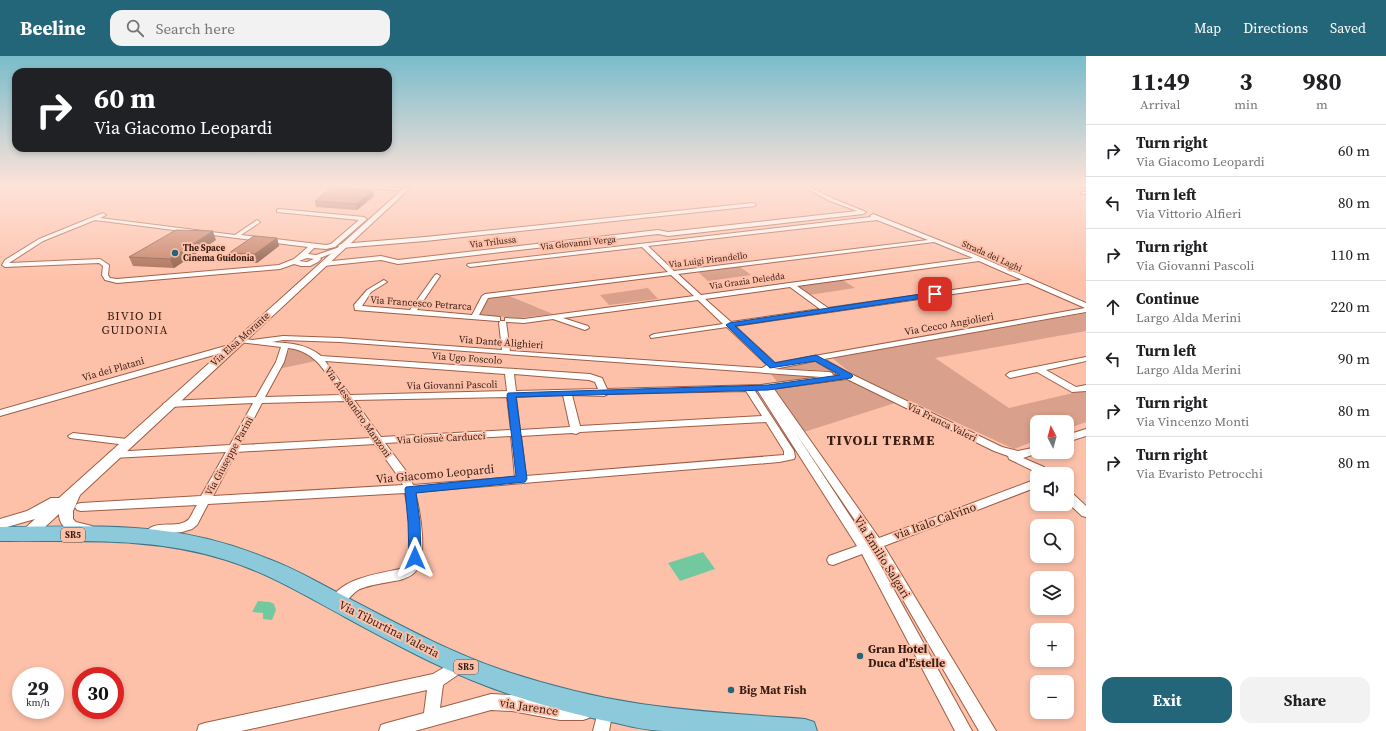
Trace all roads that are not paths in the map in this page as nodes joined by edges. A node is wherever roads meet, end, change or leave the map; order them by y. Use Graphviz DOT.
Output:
graph roads {
  1 [pos="100,216"];
  2 [pos="337,216"];
  3 [pos="372,216"];
  4 [pos="644,216"];
  5 [pos="822,216"];
  6 [pos="874,216"];
  7 [pos="878,218"];
  8 [pos="94,219"];
  9 [pos="257,222"];
  10 [pos="234,236"];
  11 [pos="933,241"];
  12 [pos="643,245"];
  13 [pos="313,246"];
  14 [pos="339,248"];
  15 [pos="305,252"];
  16 [pos="314,256"];
  17 [pos="979,259"];
  18 [pos="297,260"];
  19 [pos="324,263"];
  20 [pos="470,265"];
  21 [pos="309,267"];
  22 [pos="673,273"];
  23 [pos="437,276"];
  24 [pos="1027,281"];
  25 [pos="384,282"];
  26 [pos="792,285"];
  27 [pos="698,297"];
  28 [pos="1086,306"];
  29 [pos="1086,310"];
  30 [pos="827,311"];
  31 [pos="412,313"];
  32 [pos="475,317"];
  33 [pos="555,317"];
  34 [pos="503,321"];
  35 [pos="518,321"];
  36 [pos="729,325"];
  37 [pos="585,328"];
  38 [pos="654,336"];
  39 [pos="253,342"];
  40 [pos="235,344"];
  41 [pos="285,346"];
  42 [pos="506,353"];
  43 [pos="319,358"];
  44 [pos="816,358"];
  45 [pos="1086,359"];
  46 [pos="773,366"];
  47 [pos="1038,369"];
  48 [pos="763,371"];
  49 [pos="508,372"];
  50 [pos="1010,375"];
  51 [pos="848,376"];
  52 [pos="761,388"];
  53 [pos="1086,388"];
  54 [pos="604,393"];
  55 [pos="568,394"];
  56 [pos="511,395"];
  57 [pos="348,398"];
  58 [pos="259,400"];
  59 [pos="168,404"];
  60 [pos="0,413"];
  61 [pos="769,420"];
  62 [pos="576,431"];
  63 [pos="1086,432"];
  64 [pos="516,434"];
  65 [pos="73,436"];
  66 [pos="1074,436"];
  67 [pos="378,441"];
  68 [pos="127,442"];
  69 [pos="233,448"];
  70 [pos="998,449"];
  71 [pos="1030,453"];
  72 [pos="113,455"];
  73 [pos="1026,455"];
  74 [pos="1033,467"];
  75 [pos="1038,467"];
  76 [pos="522,479"];
  77 [pos="1030,486"];
  78 [pos="410,489"];
  79 [pos="75,490"];
  80 [pos="204,502"];
  81 [pos="1074,502"];
  82 [pos="81,507"];
  83 [pos="1086,513"];
  84 [pos="0,524"];
  85 [pos="0,534"];
  86 [pos="27,535"];
  87 [pos="119,535"];
  88 [pos="149,536"];
  89 [pos="870,545"];
  90 [pos="832,560"];
  91 [pos="336,602"];
  92 [pos="460,665"];
  93 [pos="436,681"];
  94 [pos="605,709"];
  95 [pos="432,718"];
  96 [pos="205,731"];
  97 [pos="387,731"];
  98 [pos="601,731"];
  99 [pos="805,731"];
  100 [pos="964,731"];
  101 [pos="988,731"];
  1 -- 8 [label="street"];
  2 -- 13 [label="street"];
  3 -- 14 [label="street, Via Elsa Morante"];
  4 -- 14 [label="street"];
  5 -- 19 [label="street, Via Trilussa"];
  6 -- 7 [label="street, Strada dei Laghi"];
  7 -- 11 [label="street, Strada dei Laghi"];
  7 -- 12 [label="street, Via Giovanni Verga"];
  8 -- 10 [label="street"];
  8 -- 18 [label="street"];
  9 -- 10 [label="street"];
  10 -- 13 [label="street"];
  11 -- 17 [label="street, Strada dei Laghi"];
  11 -- 22 [label="street, Via Luigi Pirandello"];
  12 -- 20 [label="street, Via Giovanni Verga"];
  12 -- 22 [label="street"];
  13 -- 15 [label="street"];
  14 -- 16 [label="street"];
  14 -- 19 [label="street, Via Elsa Morante"];
  15 -- 16 [label="street"];
  15 -- 18 [label="street"];
  16 -- 18 [label="street"];
  16 -- 19 [label="street"];
  16 -- 21 [label="street"];
  17 -- 24 [label="street, Strada dei Laghi"];
  17 -- 26 [label="street, Via Grazia Deledda"];
  18 -- 21 [label="street"];
  19 -- 21 [label="street, Via Elsa Morante"];
  21 -- 40 [label="street, Via Elsa Morante"];
  22 -- 27 [label="street"];
  22 -- 32 [label="street, Via Luigi Pirandello"];
  23 -- 31 [label="street"];
  24 -- 28 [label="street, Strada dei Laghi"];
  24 -- 30 [label="street"];
  25 -- 31 [label="street, Via Francesco Petrarca"];
  26 -- 27 [label="street, Via Grazia Deledda"];
  26 -- 30 [label="street"];
  27 -- 33 [label="street, Via Grazia Deledda"];
  27 -- 36 [label="street"];
  29 -- 44 [label="street, Via Cecco Angiolieri"];
  30 -- 36 [label="street"];
  31 -- 32 [label="street, Via Francesco Petrarca"];
  32 -- 34 [label="street, Via Francesco Petrarca"];
  33 -- 35 [label="street, Via Grazia Deledda"];
  33 -- 37 [label="street"];
  34 -- 35 [label="street, Via Francesco Petrarca"];
  34 -- 42 [label="street"];
  36 -- 38 [label="street"];
  36 -- 46 [label="street"];
  39 -- 40 [label="street, Via Dante Alighieri"];
  39 -- 41 [label="street, Via Alessandro Manzoni"];
  39 -- 42 [label="street, Via Dante Alighieri"];
  40 -- 59 [label="street, Via Elsa Morante"];
  40 -- 60 [label="street, Via dei Platani"];
  41 -- 43 [label="street, Via Alessandro Manzoni"];
  41 -- 58 [label="street, Via Giuseppe Parini"];
  42 -- 48 [label="street, Via Dante Alighieri"];
  43 -- 49 [label="street, Via Ugo Foscolo"];
  43 -- 57 [label="street, Via Alessandro Manzoni"];
  44 -- 46 [label="street, Via Cecco Angiolieri"];
  44 -- 51 [label="street, Via Franca Valeri"];
  45 -- 47 [label="street"];
  46 -- 48 [label="street, Via Cecco Angiolieri"];
  47 -- 50 [label="street"];
  47 -- 53 [label="street"];
  48 -- 51 [label="street, Via Dante Alighieri"];
  48 -- 52 [label="street"];
  49 -- 54 [label="street, Via Ugo Foscolo"];
  49 -- 56 [label="street"];
  51 -- 52 [label="street, Via Giovanni Pascoli"];
  51 -- 70 [label="street, Via Franca Valeri"];
  52 -- 54 [label="street, Via Giovanni Pascoli"];
  52 -- 61 [label="street"];
  52 -- 89 [label="street, Via Emilio Salgari"];
  54 -- 55 [label="street, Via Giovanni Pascoli"];
  55 -- 56 [label="street, Via Giovanni Pascoli"];
  55 -- 62 [label="street"];
  56 -- 57 [label="street, Via Giovanni Pascoli"];
  56 -- 64 [label="street"];
  57 -- 58 [label="street, Via Giovanni Pascoli"];
  57 -- 67 [label="street, Via Alessandro Manzoni"];
  58 -- 59 [label="street, Via Giovanni Pascoli"];
  58 -- 69 [label="street, Via Giuseppe Parini"];
  59 -- 68 [label="street, Via Elsa Morante"];
  61 -- 62 [label="street, Via Giosuè Carducci"];
  61 -- 76 [label="street, Via Giacomo Leopardi"];
  62 -- 64 [label="street, Via Giosuè Carducci"];
  63 -- 66 [label="street"];
  64 -- 67 [label="street, Via Giosuè Carducci"];
  64 -- 76 [label="street"];
  65 -- 68 [label="street"];
  67 -- 69 [label="street, Via Giosuè Carducci"];
  67 -- 78 [label="street, Via Alessandro Manzoni"];
  68 -- 72 [label="street, Via Elsa Morante"];
  69 -- 72 [label="street, Via Giosuè Carducci"];
  69 -- 80 [label="street, Via Giuseppe Parini"];
  70 -- 73 [label="street, Via Franca Valeri"];
  70 -- 74 [label="street"];
  71 -- 73 [label="street"];
  72 -- 79 [label="street, Via Elsa Morante"];
  73 -- 75 [label="street"];
  76 -- 78 [label="street, Via Giacomo Leopardi"];
  77 -- 89 [label="street, via Italo Calvino"];
  78 -- 80 [label="street, Via Giacomo Leopardi"];
  78 -- 91 [label="street, Via Alessandro Manzoni"];
  79 -- 84 [label="street, Via Elsa Morante"];
  79 -- 86 [label="street, Via Elsa Morante"];
  79 -- 87 [label="street, Via Elsa Morante"];
  80 -- 82 [label="street, Via Giacomo Leopardi"];
  80 -- 88 [label="street, Via Giuseppe Parini"];
  81 -- 83 [label="street"];
  85 -- 86 [label="main road, Via Tiburtina Valeria / SR5"];
  86 -- 87 [label="main road, Via Tiburtina Valeria / SR5"];
  87 -- 88 [label="main road, Via Tiburtina Valeria / SR5"];
  88 -- 91 [label="main road, Via Tiburtina Valeria / SR5"];
  89 -- 90 [label="street, via Italo Calvino"];
  89 -- 100 [label="street, Via Emilio Salgari"];
  89 -- 101 [label="street, Via Emilio Salgari"];
  91 -- 92 [label="main road, Via Tiburtina Valeria / SR5"];
  92 -- 93 [label="street"];
  92 -- 94 [label="main road, Via Tiburtina Valeria / SR5"];
  93 -- 95 [label="street"];
  93 -- 96 [label="street"];
  94 -- 95 [label="street, via Jarence"];
  94 -- 98 [label="street"];
  94 -- 99 [label="main road, Via Tiburtina Valeria / SR5"];
  95 -- 97 [label="street, via Jarence"];
}
